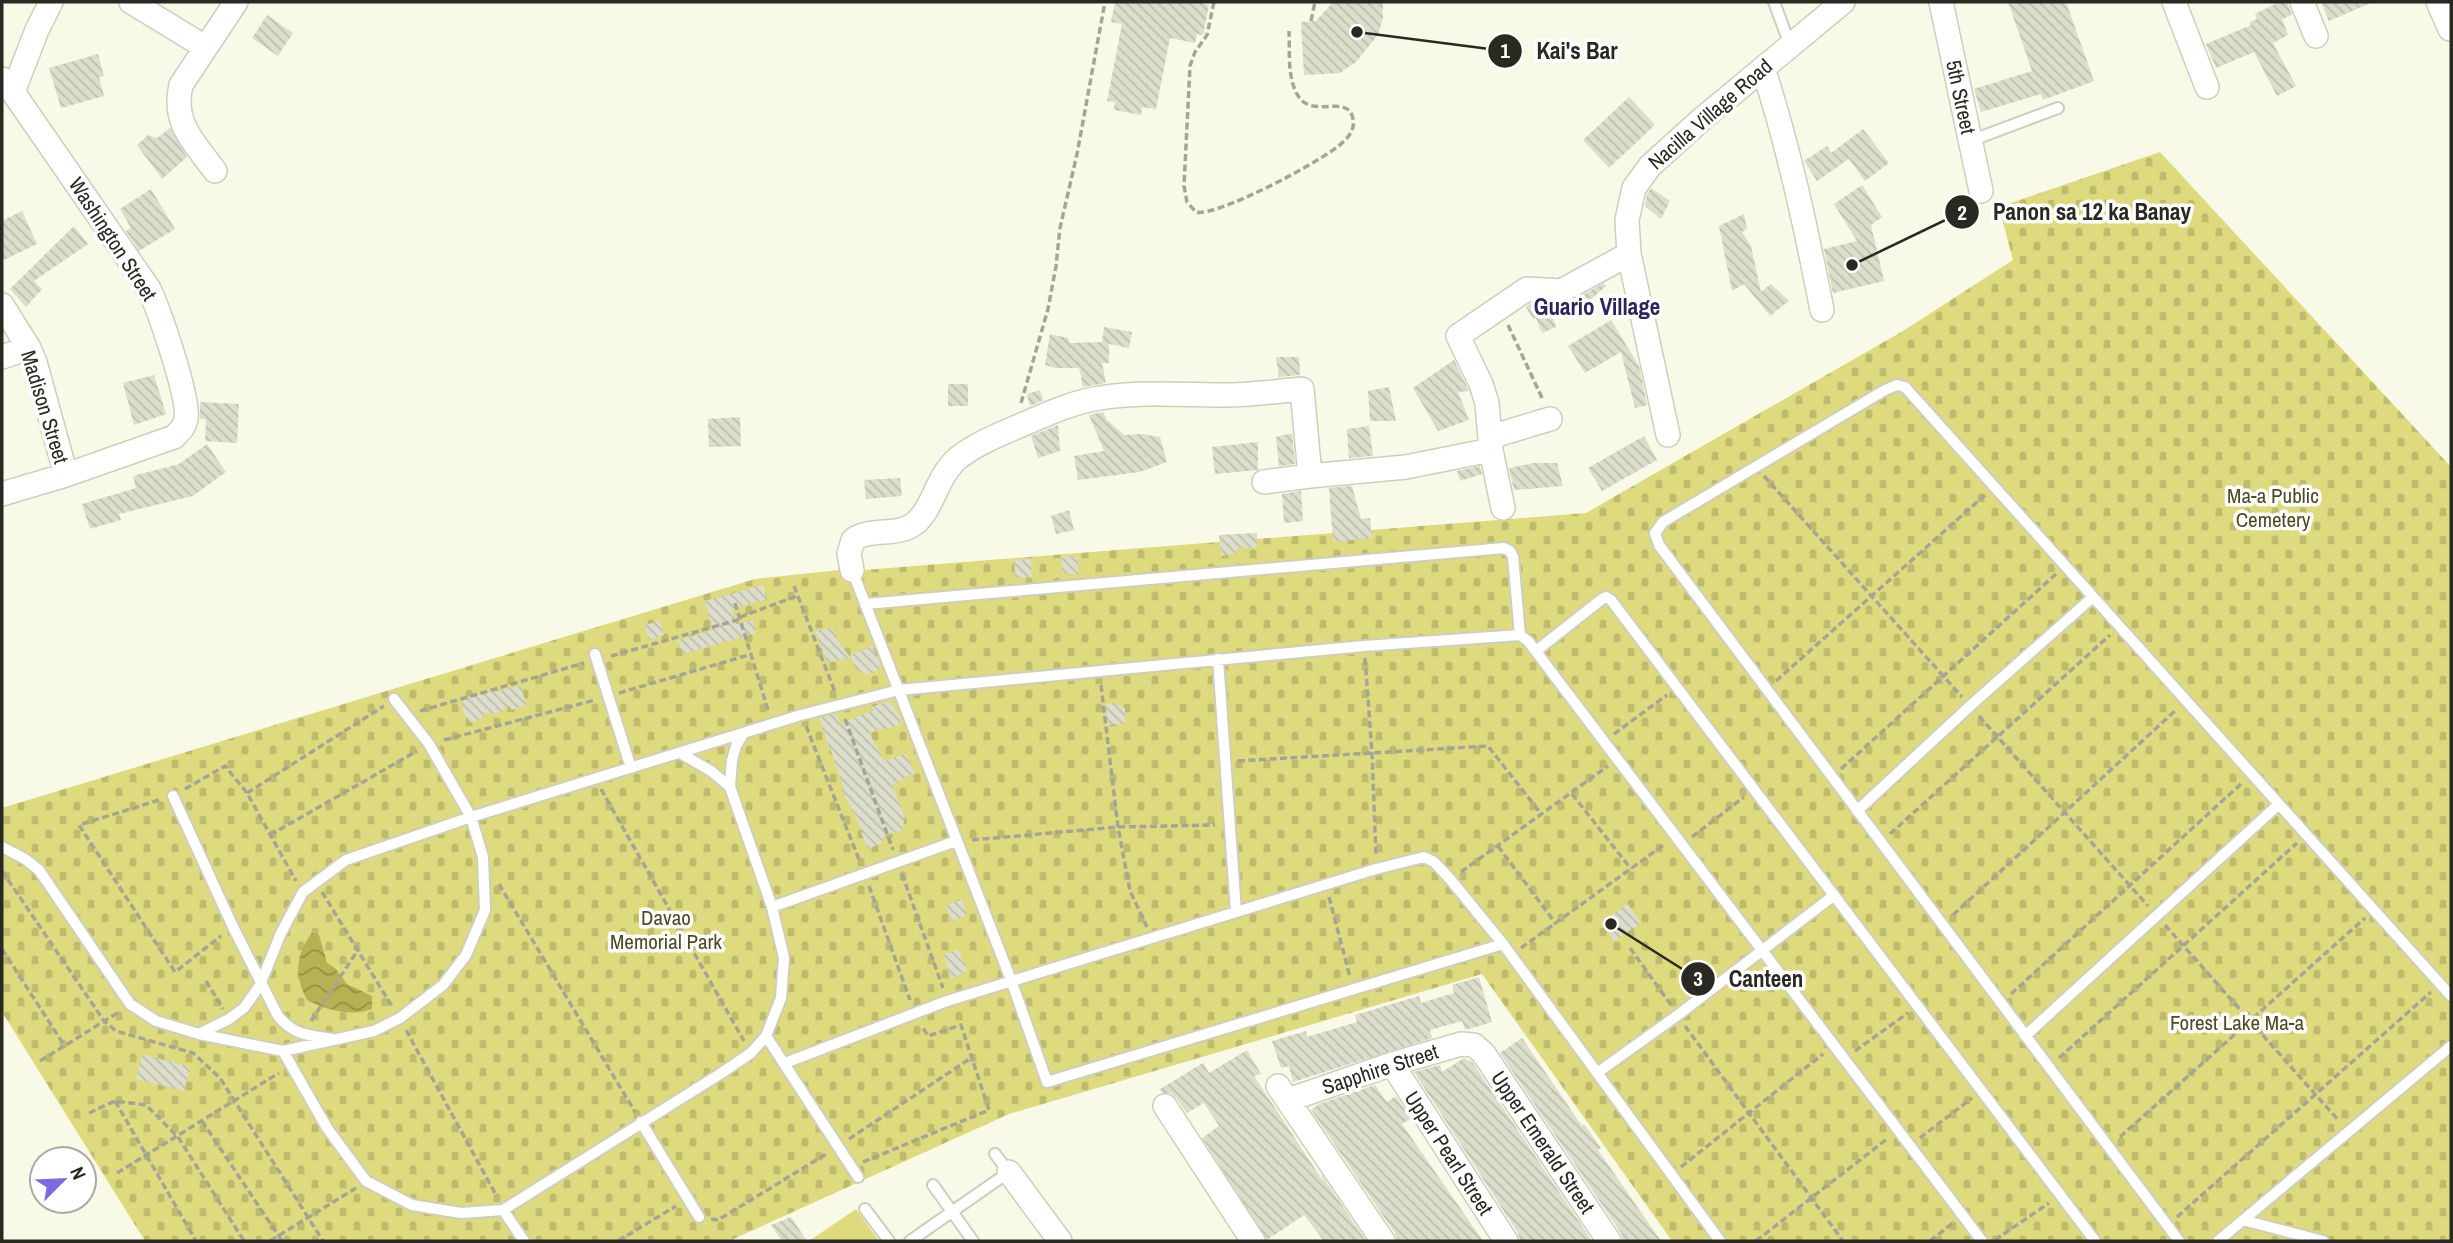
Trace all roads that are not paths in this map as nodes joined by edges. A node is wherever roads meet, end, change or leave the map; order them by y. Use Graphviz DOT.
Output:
graph roads {
  1 [pos="51,2"];
  2 [pos="131,2"];
  3 [pos="236,2"];
  4 [pos="1774,2"];
  5 [pos="1843,2"];
  6 [pos="1941,2"];
  7 [pos="2174,2"];
  8 [pos="2302,2"];
  9 [pos="2438,2"];
  10 [pos="2450,29"];
  11 [pos="2316,36"];
  12 [pos="1790,45"];
  13 [pos="205,47"];
  14 [pos="1763,68"];
  15 [pos="8,86"];
  16 [pos="2207,87"];
  17 [pos="2058,108"];
  18 [pos="1970,141"];
  19 [pos="215,170"];
  20 [pos="1981,191"];
  21 [pos="1629,254"];
  22 [pos="2,304"];
  23 [pos="1822,310"];
  24 [pos="29,348"];
  25 [pos="2,357"];
  26 [pos="1550,419"];
  27 [pos="1668,435"];
  28 [pos="1490,443"];
  29 [pos="66,475"];
  30 [pos="1310,476"];
  31 [pos="1264,482"];
  32 [pos="2,494"];
  33 [pos="1503,508"];
  34 [pos="852,569"];
  35 [pos="2093,597"];
  36 [pos="865,604"];
  37 [pos="1520,635"];
  38 [pos="1535,650"];
  39 [pos="595,657"];
  40 [pos="1218,659"];
  41 [pos="899,690"];
  42 [pos="394,699"];
  43 [pos="743,733"];
  44 [pos="680,753"];
  45 [pos="631,768"];
  46 [pos="730,787"];
  47 [pos="173,796"];
  48 [pos="2279,804"];
  49 [pos="1857,811"];
  50 [pos="471,817"];
  51 [pos="956,841"];
  52 [pos="2,847"];
  53 [pos="1832,896"];
  54 [pos="772,906"];
  55 [pos="1236,912"];
  56 [pos="1503,944"];
  57 [pos="1763,951"];
  58 [pos="1011,980"];
  59 [pos="260,985"];
  60 [pos="2451,996"];
  61 [pos="199,1034"];
  62 [pos="2025,1035"];
  63 [pos="766,1036"];
  64 [pos="338,1040"];
  65 [pos="1474,1045"];
  66 [pos="2451,1046"];
  67 [pos="283,1051"];
  68 [pos="785,1063"];
  69 [pos="1392,1064"];
  70 [pos="1597,1073"];
  71 [pos="1165,1106"];
  72 [pos="641,1122"];
  73 [pos="995,1154"];
  74 [pos="855,1172"];
  75 [pos="1009,1172"];
  76 [pos="933,1185"];
  77 [pos="865,1209"];
  78 [pos="503,1210"];
  79 [pos="952,1212"];
  80 [pos="699,1217"];
  81 [pos="2243,1220"];
  82 [pos="524,1241"];
  83 [pos="889,1241"];
  84 [pos="910,1241"];
  85 [pos="973,1241"];
  86 [pos="1060,1241"];
  87 [pos="1253,1241"];
  88 [pos="1383,1241"];
  89 [pos="1506,1241"];
  90 [pos="1609,1241"];
  91 [pos="1720,1241"];
  92 [pos="1982,1241"];
  93 [pos="2095,1241"];
  94 [pos="2179,1241"];
  95 [pos="2218,1241"];
  96 [pos="2320,1241"];
  1 -- 15 [label="street, Washington Street"];
  2 -- 13 [label="street"];
  3 -- 13 [label="street"];
  4 -- 12 [label="lane"];
  5 -- 12 [label="street, Nacilla Village Road"];
  6 -- 18 [label="street, 5th Street"];
  7 -- 16 [label="street"];
  8 -- 11 [label="street"];
  9 -- 10 [label="street"];
  12 -- 14 [label="street, Nacilla Village Road"];
  13 -- 19 [label="street"];
  14 -- 21 [label="street, Nacilla Village Road"];
  14 -- 23 [label="street"];
  15 -- 29 [label="street, Washington Street"];
  17 -- 18 [label="lane"];
  18 -- 20 [label="street, 5th Street"];
  21 -- 27 [label="street, Nacilla Village Road"];
  21 -- 28 [label="street"];
  22 -- 24 [label="street, Madison Street"];
  24 -- 25 [label="street"];
  24 -- 29 [label="street, Madison Street"];
  26 -- 28 [label="street"];
  28 -- 30 [label="street"];
  28 -- 33 [label="street"];
  29 -- 32 [label="street, Washington Street"];
  30 -- 31 [label="street"];
  30 -- 34 [label="street"];
  34 -- 36 [label="lane"];
  35 -- 48 [label="lane"];
  35 -- 49 [label="lane"];
  35 -- 49 [label="lane"];
  36 -- 37 [label="lane"];
  36 -- 41 [label="lane"];
  37 -- 38 [label="lane"];
  37 -- 40 [label="lane"];
  38 -- 53 [label="lane"];
  38 -- 57 [label="lane"];
  39 -- 45 [label="lane"];
  40 -- 41 [label="lane"];
  40 -- 55 [label="lane"];
  41 -- 43 [label="lane"];
  41 -- 51 [label="lane"];
  42 -- 50 [label="lane"];
  43 -- 44 [label="lane"];
  43 -- 46 [label="lane"];
  44 -- 45 [label="lane"];
  44 -- 46 [label="lane"];
  45 -- 50 [label="lane"];
  46 -- 54 [label="lane"];
  47 -- 59 [label="lane"];
  48 -- 60 [label="lane"];
  48 -- 62 [label="lane"];
  49 -- 62 [label="lane"];
  50 -- 59 [label="lane"];
  50 -- 64 [label="lane"];
  51 -- 54 [label="lane"];
  51 -- 58 [label="lane"];
  52 -- 61 [label="lane"];
  53 -- 57 [label="lane"];
  53 -- 93 [label="lane"];
  54 -- 63 [label="lane"];
  55 -- 56 [label="lane"];
  55 -- 58 [label="lane"];
  56 -- 58 [label="lane"];
  56 -- 70 [label="lane"];
  57 -- 70 [label="lane"];
  57 -- 92 [label="lane"];
  58 -- 68 [label="lane"];
  59 -- 61 [label="lane"];
  59 -- 64 [label="lane"];
  61 -- 67 [label="lane"];
  62 -- 94 [label="lane"];
  63 -- 68 [label="lane"];
  63 -- 72 [label="lane"];
  64 -- 67 [label="lane"];
  65 -- 69 [label="street, Sapphire Street"];
  65 -- 90 [label="street, Upper Emerald Street"];
  66 -- 81 [label="lane"];
  67 -- 78 [label="lane"];
  68 -- 74 [label="lane"];
  69 -- 88 [label="street, Sapphire Street"];
  69 -- 89 [label="street, Upper Pearl Street"];
  70 -- 91 [label="lane"];
  71 -- 87 [label="street"];
  72 -- 78 [label="lane"];
  72 -- 80 [label="lane"];
  73 -- 75 [label="lane"];
  75 -- 79 [label="lane"];
  75 -- 86 [label="street"];
  76 -- 79 [label="lane"];
  77 -- 83 [label="lane"];
  78 -- 82 [label="lane"];
  79 -- 84 [label="lane"];
  79 -- 85 [label="lane"];
  81 -- 95 [label="lane"];
  81 -- 96 [label="lane"];
}
